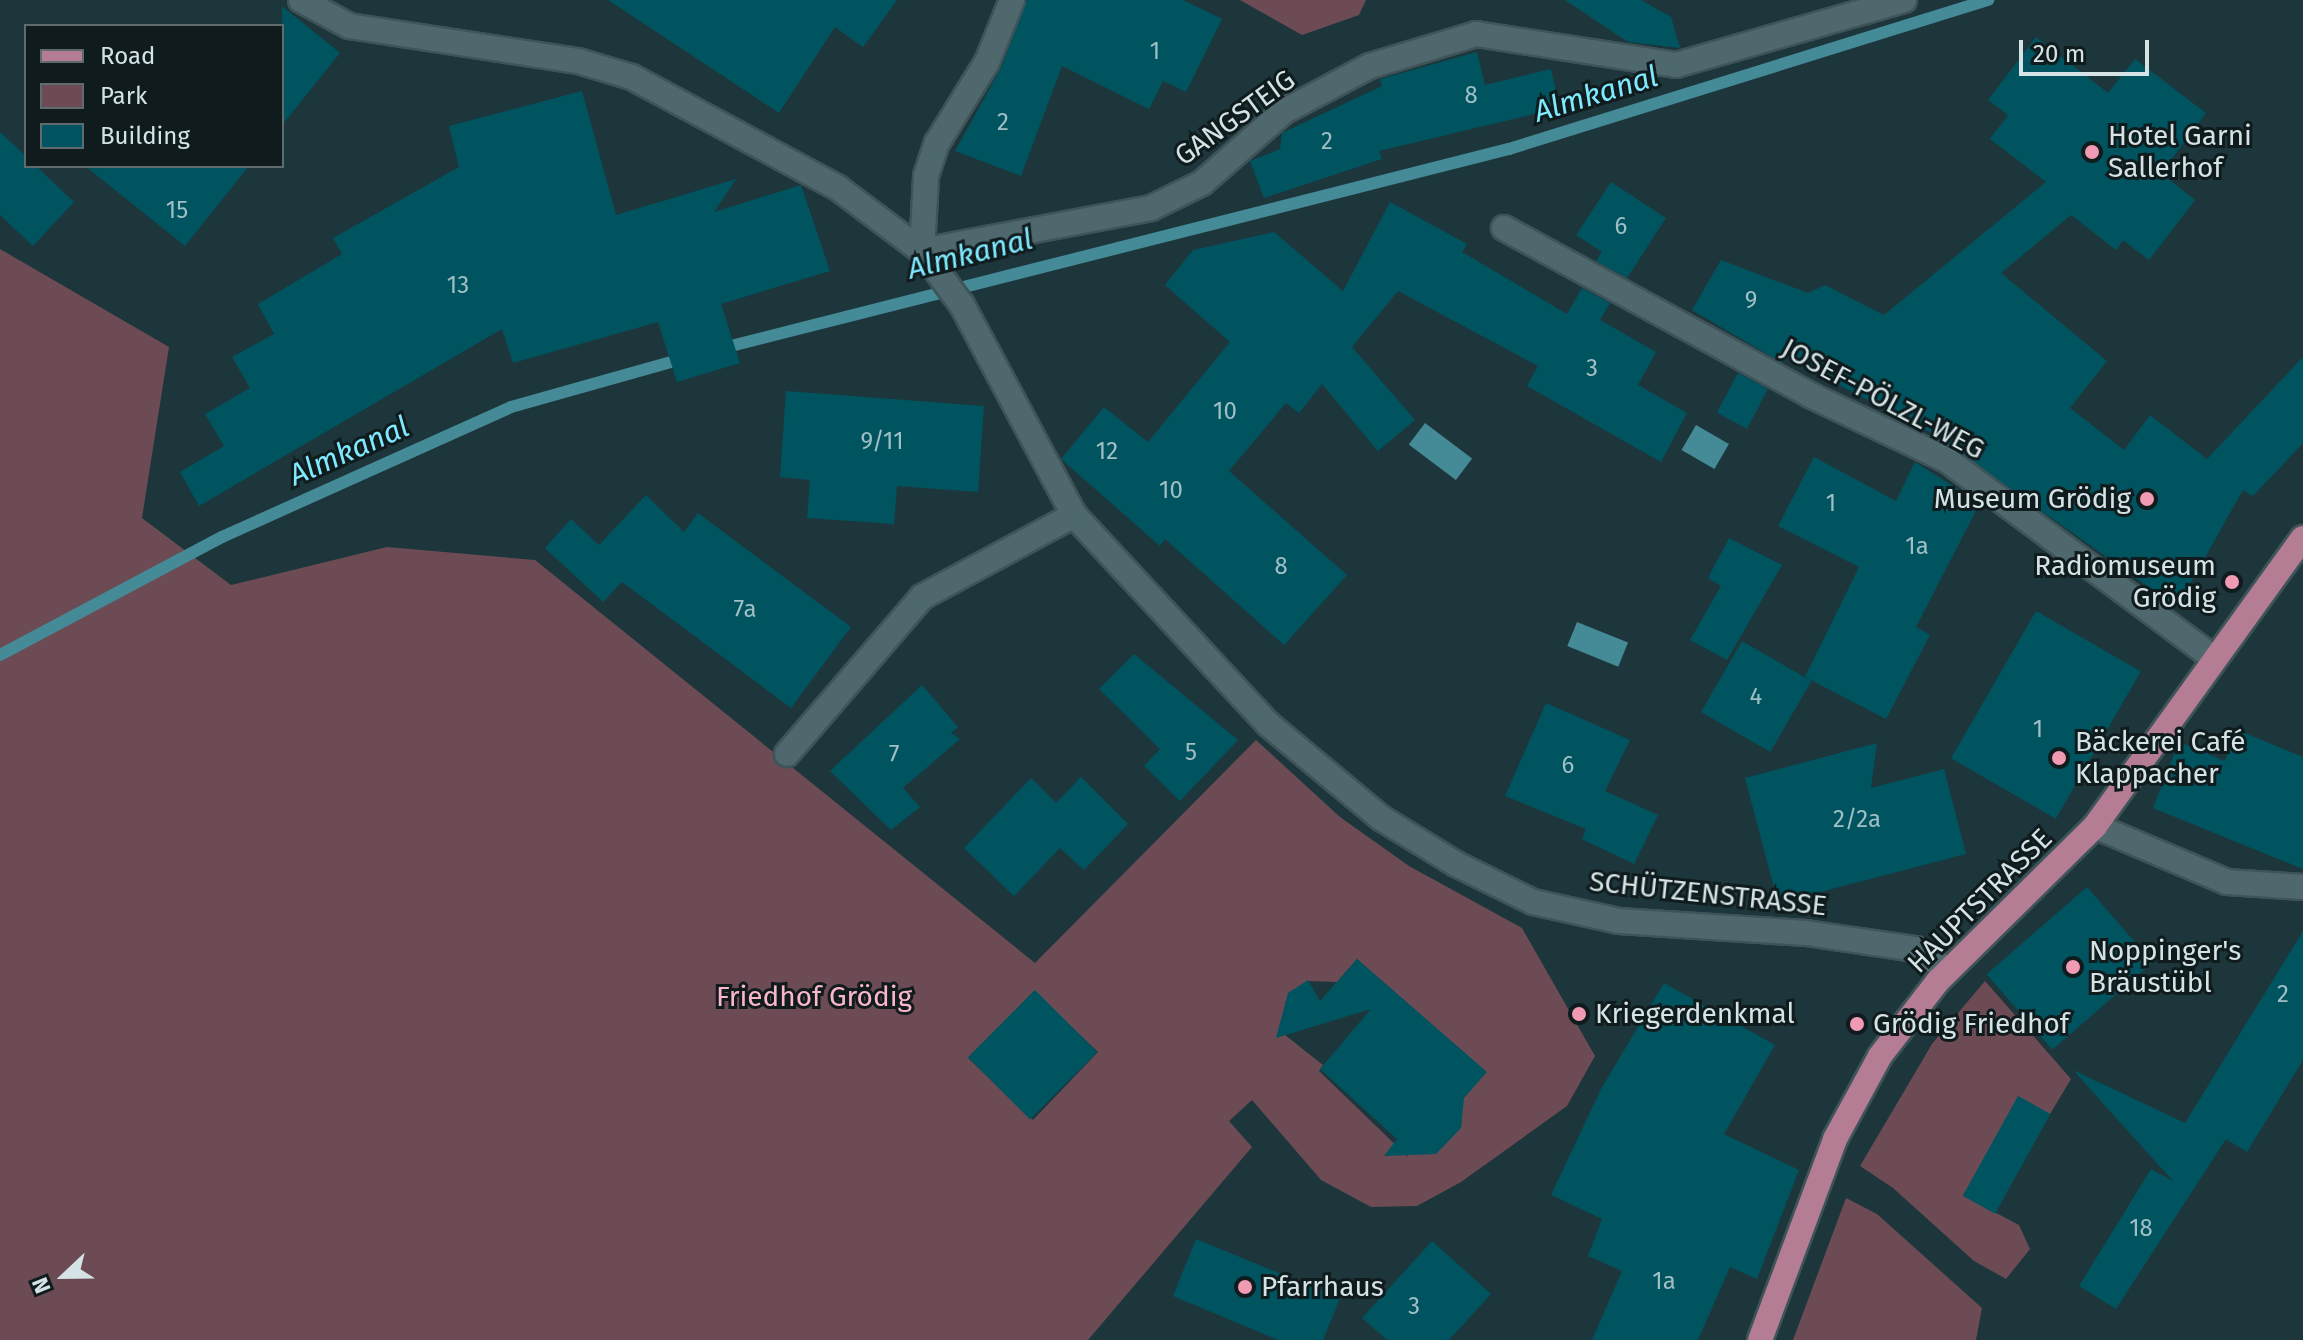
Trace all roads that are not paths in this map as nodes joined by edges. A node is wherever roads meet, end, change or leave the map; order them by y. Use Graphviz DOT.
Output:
graph roads {
  1 [pos="301,0"];
  2 [pos="1012,0"];
  3 [pos="1904,0"];
  4 [pos="1504,228"];
  5 [pos="928,259"];
  6 [pos="1074,515"];
  7 [pos="2303,538"];
  8 [pos="2212,657"];
  9 [pos="787,754"];
  10 [pos="2095,826"];
  11 [pos="2303,887"];
  12 [pos="1948,970"];
  13 [pos="1760,1340"];
  1 -- 5 [label="street, SCHÜTZENSTRASSE"];
  2 -- 5 [label="street"];
  3 -- 5 [label="street, GANGSTEIG"];
  4 -- 8 [label="street, JOSEF-PÖLZL-WEG"];
  5 -- 6 [label="street, SCHÜTZENSTRASSE"];
  6 -- 9 [label="street"];
  6 -- 12 [label="street, SCHÜTZENSTRASSE"];
  7 -- 8 [label="main road, HAUPTSTRASSE"];
  8 -- 10 [label="main road, HAUPTSTRASSE"];
  10 -- 11 [label="street"];
  10 -- 12 [label="main road, HAUPTSTRASSE"];
  12 -- 13 [label="main road, HAUPTSTRASSE"];
}
